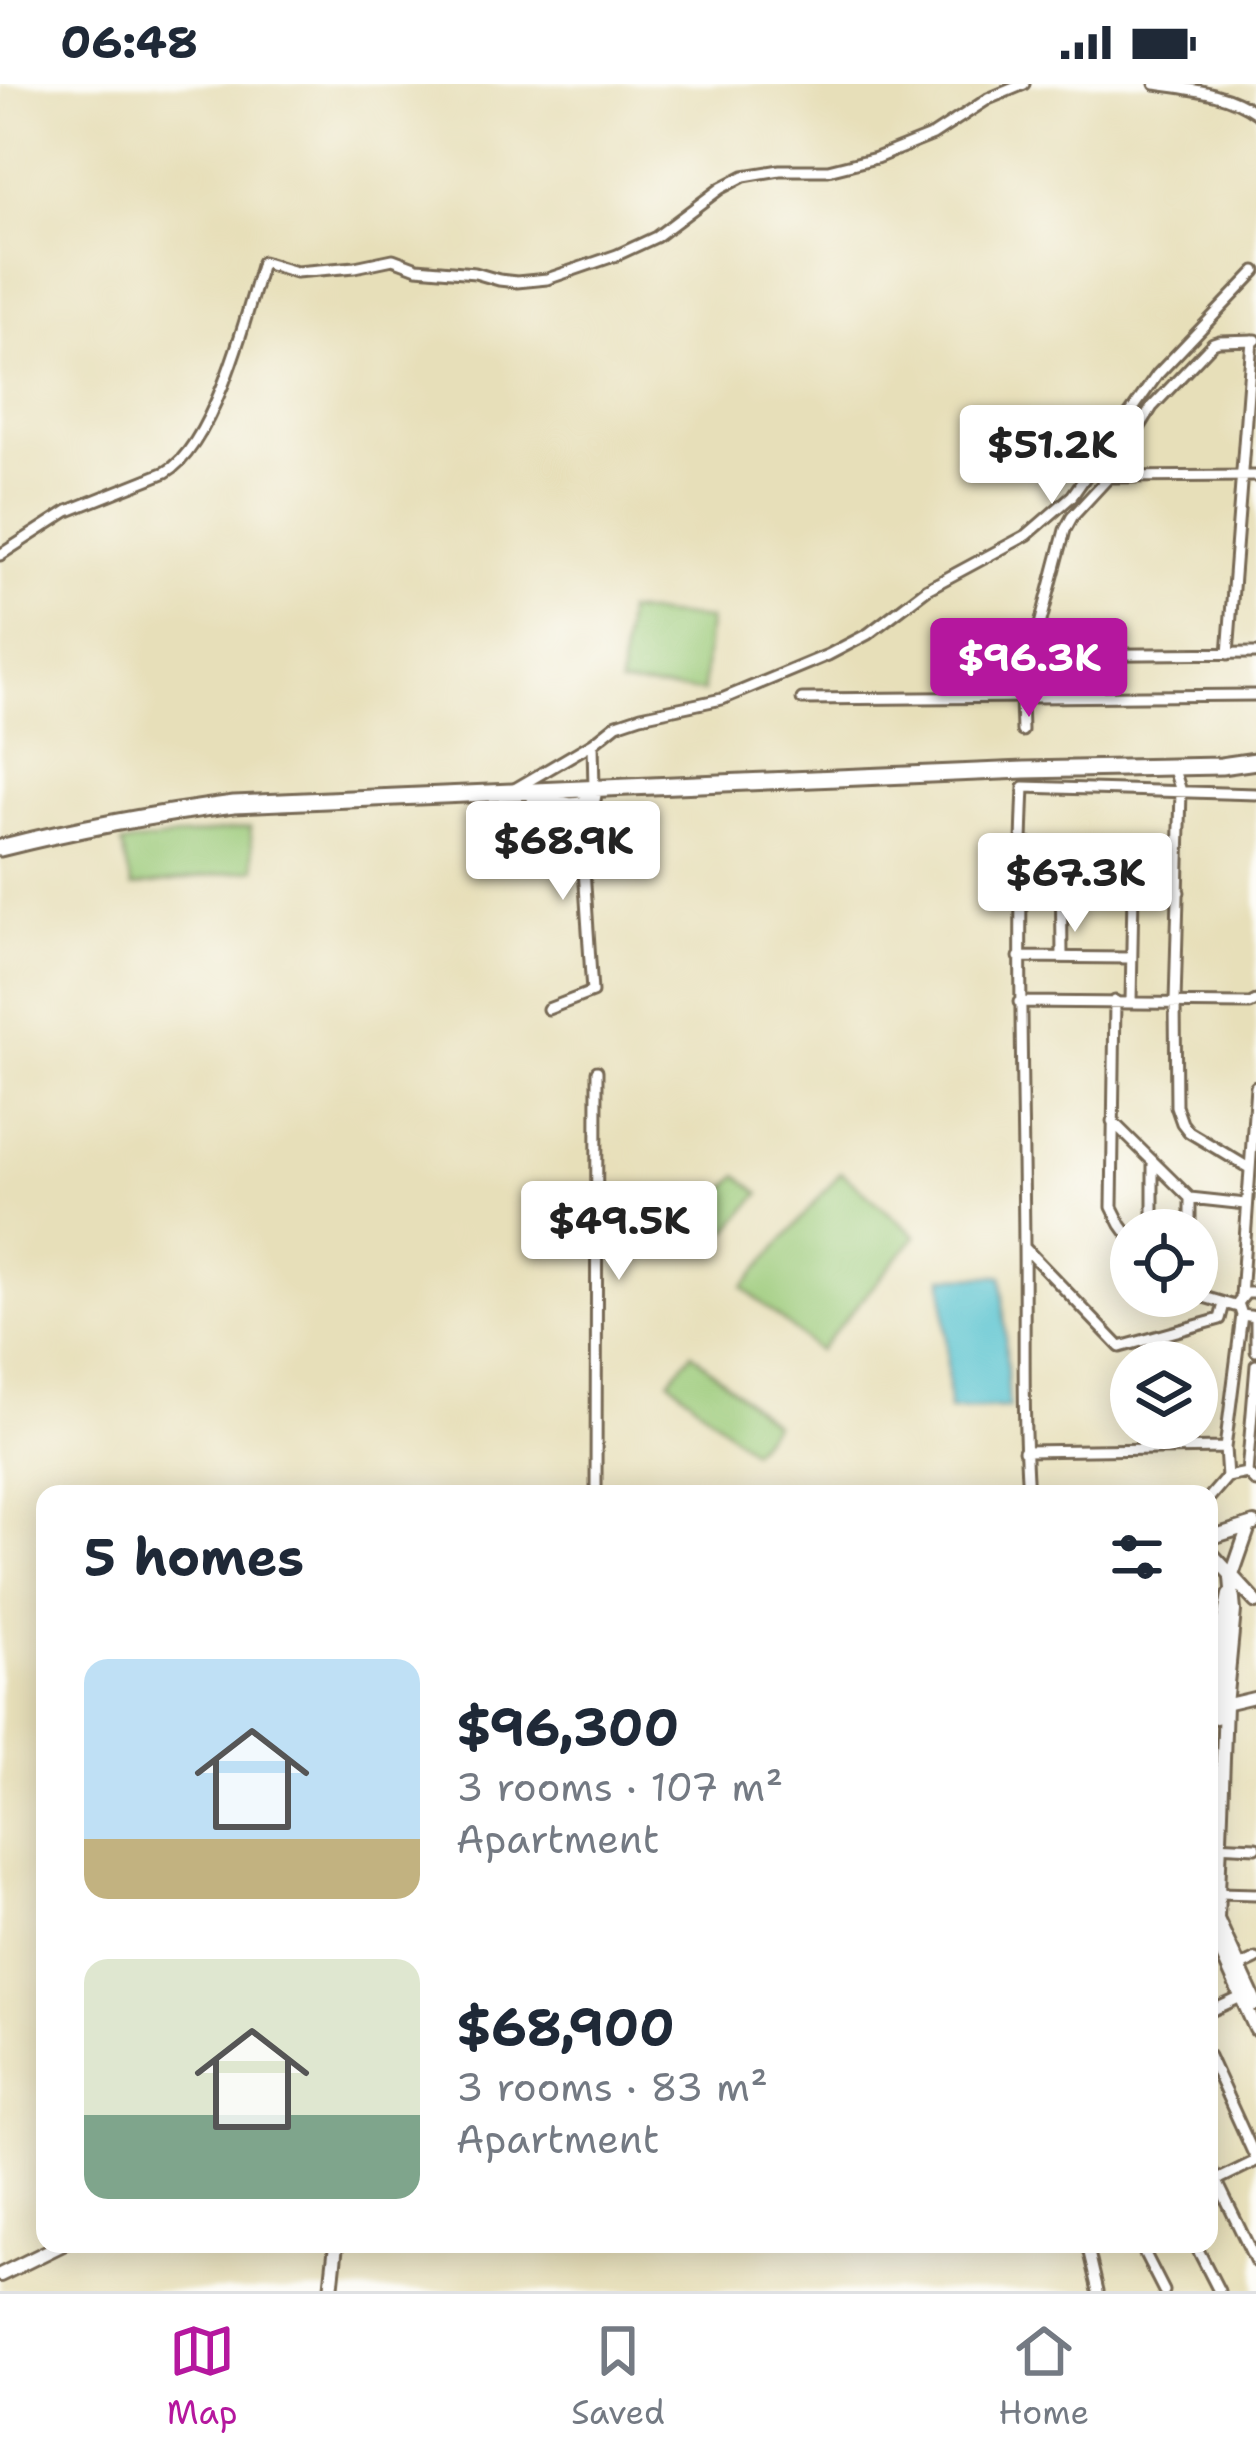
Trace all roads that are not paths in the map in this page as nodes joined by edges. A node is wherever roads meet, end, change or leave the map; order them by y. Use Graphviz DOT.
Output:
graph roads {
  1 [pos="1024,84"];
  2 [pos="1155,84"];
  3 [pos="1256,113"];
  4 [pos="1256,272"];
  5 [pos="1254,340"];
  6 [pos="1242,476"];
  7 [pos="1256,476"];
  8 [pos="1109,478"];
  9 [pos="0,555"];
  10 [pos="1228,653"];
  11 [pos="1256,653"];
  12 [pos="1031,655"];
  13 [pos="1256,695"];
  14 [pos="1021,697"];
  15 [pos="802,698"];
  16 [pos="1022,730"];
  17 [pos="593,743"];
  18 [pos="1256,761"];
  19 [pos="1221,766"];
  20 [pos="1173,767"];
  21 [pos="1256,774"];
  22 [pos="1024,778"];
  23 [pos="593,790"];
  24 [pos="1181,790"];
  25 [pos="508,793"];
  26 [pos="1256,794"];
  27 [pos="567,806"];
  28 [pos="1022,844"];
  29 [pos="1061,847"];
  30 [pos="0,848"];
  31 [pos="1180,850"];
  32 [pos="1062,892"];
  33 [pos="1133,892"];
  34 [pos="1179,892"];
  35 [pos="1019,957"];
  36 [pos="1062,957"];
  37 [pos="1131,958"];
  38 [pos="1115,1001"];
  39 [pos="1131,1001"];
  40 [pos="1019,1002"];
  41 [pos="1174,1002"];
  42 [pos="1254,1004"];
  43 [pos="548,1009"];
  44 [pos="597,1071"];
  45 [pos="1256,1086"];
  46 [pos="1112,1121"];
  47 [pos="1153,1162"];
  48 [pos="1249,1168"];
  49 [pos="1190,1198"];
  50 [pos="1246,1204"];
  51 [pos="1113,1209"];
  52 [pos="1153,1209"];
  53 [pos="1190,1209"];
  54 [pos="1024,1247"];
  55 [pos="1256,1293"];
  56 [pos="1218,1302"];
  57 [pos="1224,1304"];
  58 [pos="1247,1312"];
  59 [pos="1256,1349"];
  60 [pos="1256,1365"];
  61 [pos="1225,1448"];
  62 [pos="1024,1451"];
  63 [pos="1247,1473"];
  64 [pos="1227,1478"];
  65 [pos="1256,1482"];
  66 [pos="596,1485"];
  67 [pos="1027,1485"];
  68 [pos="1218,1488"];
  69 [pos="1252,1525"];
  70 [pos="1218,1535"];
  71 [pos="1218,1564"];
  72 [pos="1232,1583"];
  73 [pos="1256,1602"];
  74 [pos="1218,1688"];
  75 [pos="1256,1697"];
  76 [pos="1218,1699"];
  77 [pos="1218,1845"];
  78 [pos="1256,1847"];
  79 [pos="1218,1894"];
  80 [pos="1256,1894"];
  81 [pos="1218,1921"];
  82 [pos="1218,1945"];
  83 [pos="1256,1959"];
  84 [pos="1238,1967"];
  85 [pos="1241,1997"];
  86 [pos="1218,2008"];
  87 [pos="1255,2017"];
  88 [pos="1218,2078"];
  89 [pos="1256,2160"];
  90 [pos="1218,2179"];
  91 [pos="1218,2191"];
  92 [pos="45,2253"];
  93 [pos="335,2253"];
  94 [pos="1090,2253"];
  95 [pos="1145,2253"];
  96 [pos="1200,2253"];
  97 [pos="1256,2262"];
  98 [pos="0,2275"];
  99 [pos="331,2291"];
  100 [pos="1099,2291"];
  101 [pos="1164,2291"];
  102 [pos="1219,2291"];
  1 -- 9 [label="street"];
  2 -- 3 [label="street"];
  4 -- 17 [label="street"];
  5 -- 6 [label="street"];
  5 -- 8 [label="street"];
  6 -- 7 [label="street"];
  6 -- 8 [label="street"];
  6 -- 10 [label="street"];
  8 -- 12 [label="street"];
  10 -- 11 [label="street"];
  10 -- 12 [label="street"];
  12 -- 14 [label="street"];
  13 -- 14 [label="street"];
  14 -- 15 [label="street"];
  14 -- 16 [label="street"];
  17 -- 23 [label="street"];
  17 -- 25 [label="street"];
  18 -- 19 [label="main road"];
  19 -- 20 [label="main road"];
  19 -- 21 [label="main road"];
  20 -- 22 [label="main road"];
  20 -- 24 [label="street"];
  22 -- 23 [label="main road"];
  22 -- 24 [label="street"];
  22 -- 28 [label="street"];
  23 -- 25 [label="main road"];
  23 -- 27 [label="main road"];
  24 -- 26 [label="street"];
  24 -- 31 [label="street"];
  25 -- 27 [label="main road"];
  25 -- 30 [label="main road"];
  27 -- 43 [label="street"];
  28 -- 29 [label="street"];
  28 -- 35 [label="street"];
  29 -- 31 [label="street"];
  29 -- 32 [label="street"];
  31 -- 34 [label="street"];
  32 -- 33 [label="street"];
  32 -- 36 [label="street"];
  33 -- 34 [label="street"];
  33 -- 37 [label="street"];
  34 -- 41 [label="street"];
  35 -- 36 [label="street"];
  35 -- 40 [label="street"];
  36 -- 37 [label="street"];
  37 -- 39 [label="street"];
  38 -- 39 [label="street"];
  38 -- 40 [label="street"];
  38 -- 46 [label="street"];
  39 -- 41 [label="street"];
  40 -- 54 [label="street"];
  41 -- 42 [label="street"];
  41 -- 48 [label="street"];
  44 -- 66 [label="street"];
  45 -- 48 [label="street"];
  46 -- 47 [label="street"];
  46 -- 51 [label="street"];
  47 -- 49 [label="street"];
  47 -- 52 [label="street"];
  48 -- 50 [label="street"];
  49 -- 50 [label="street"];
  49 -- 53 [label="street"];
  50 -- 58 [label="street"];
  54 -- 57 [label="street"];
  54 -- 62 [label="street"];
  55 -- 58 [label="street"];
  56 -- 57 [label="street"];
  57 -- 58 [label="street"];
  58 -- 59 [label="street"];
  58 -- 61 [label="street"];
  60 -- 63 [label="street"];
  61 -- 62 [label="street"];
  61 -- 64 [label="street"];
  62 -- 67 [label="street"];
  63 -- 64 [label="street"];
  63 -- 65 [label="street"];
  64 -- 68 [label="street"];
  69 -- 70 [label="street"];
  69 -- 72 [label="street"];
  71 -- 72 [label="street"];
  72 -- 73 [label="street"];
  72 -- 74 [label="street"];
  75 -- 76 [label="street"];
  77 -- 78 [label="street"];
  79 -- 80 [label="street"];
  81 -- 84 [label="street"];
  82 -- 85 [label="street"];
  83 -- 84 [label="street"];
  84 -- 87 [label="street"];
  85 -- 86 [label="street"];
  85 -- 87 [label="street"];
  88 -- 89 [label="street"];
  89 -- 90 [label="street"];
  91 -- 97 [label="street"];
  92 -- 98 [label="street"];
  93 -- 99 [label="street"];
  94 -- 100 [label="street"];
  95 -- 101 [label="street"];
  96 -- 102 [label="street"];
}
